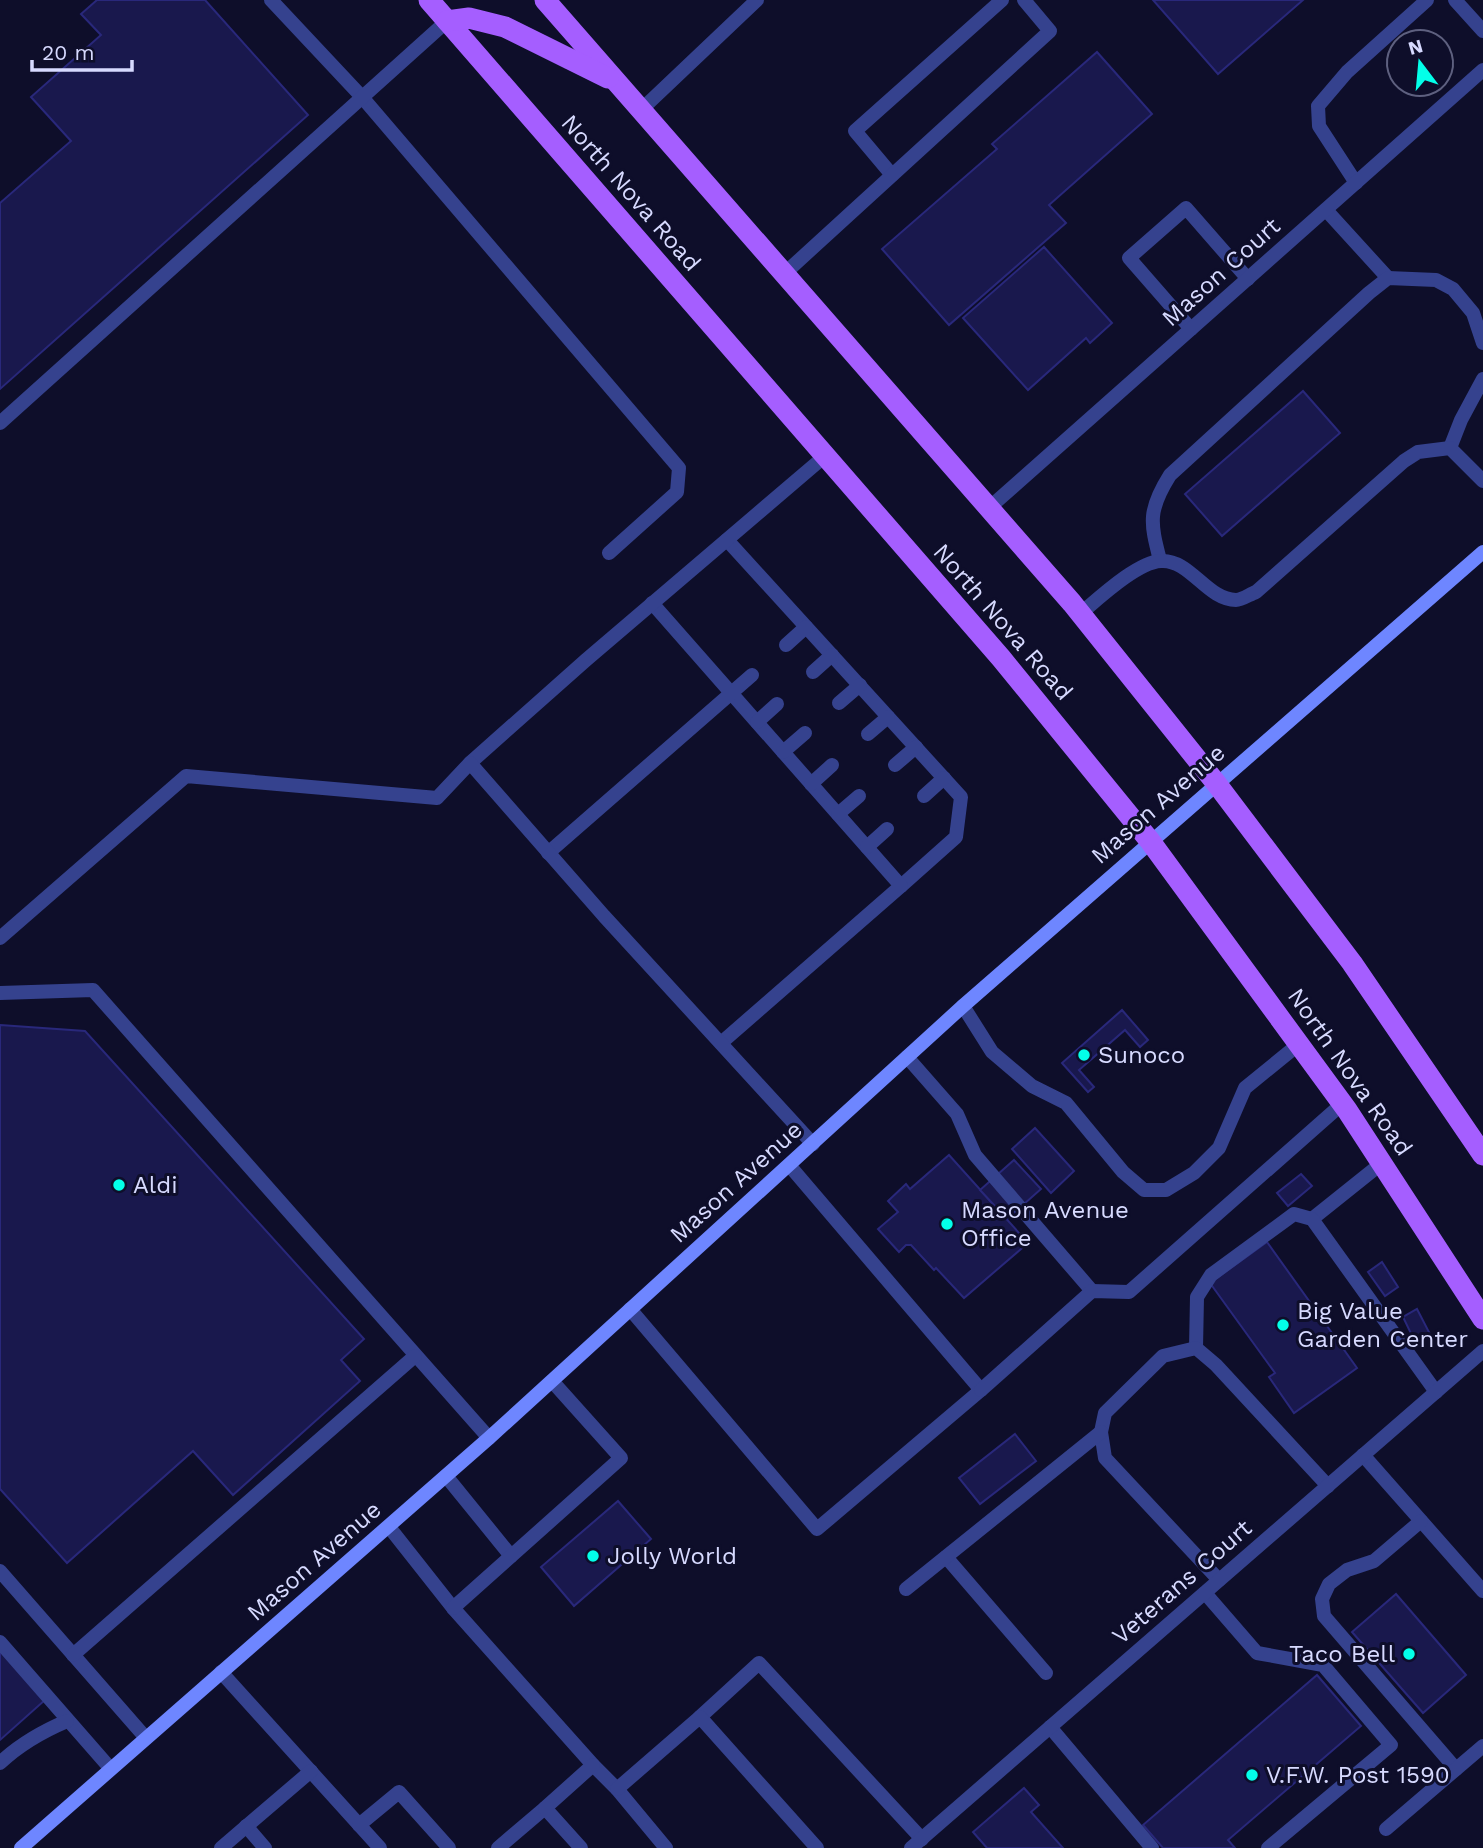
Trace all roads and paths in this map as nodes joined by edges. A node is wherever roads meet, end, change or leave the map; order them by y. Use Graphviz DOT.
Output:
graph roads {
  1 [pos="271,0"];
  2 [pos="429,0"];
  3 [pos="545,0"];
  4 [pos="757,0"];
  5 [pos="1002,0"];
  6 [pos="1024,0"];
  7 [pos="1427,0"];
  8 [pos="1455,0"];
  9 [pos="447,21"];
  10 [pos="1483,31"];
  11 [pos="1482,72"];
  12 [pos="616,82"];
  13 [pos="362,97"];
  14 [pos="641,110"];
  15 [pos="892,175"];
  16 [pos="1356,183"];
  17 [pos="1326,210"];
  18 [pos="784,274"];
  19 [pos="1388,278"];
  20 [pos="1248,279"];
  21 [pos="1191,329"];
  22 [pos="1483,342"];
  23 [pos="1483,379"];
  24 [pos="0,423"];
  25 [pos="1450,448"];
  26 [pos="825,456"];
  27 [pos="1483,481"];
  28 [pos="989,508"];
  29 [pos="727,540"];
  30 [pos="1483,552"];
  31 [pos="608,554"];
  32 [pos="1160,561"];
  33 [pos="652,603"];
  34 [pos="1080,614"];
  35 [pos="806,627"];
  36 [pos="786,645"];
  37 [pos="832,655"];
  38 [pos="813,672"];
  39 [pos="752,675"];
  40 [pos="860,685"];
  41 [pos="732,694"];
  42 [pos="839,703"];
  43 [pos="777,704"];
  44 [pos="888,717"];
  45 [pos="757,722"];
  46 [pos="805,733"];
  47 [pos="868,734"];
  48 [pos="916,747"];
  49 [pos="783,752"];
  50 [pos="470,763"];
  51 [pos="832,765"];
  52 [pos="895,765"];
  53 [pos="944,778"];
  54 [pos="811,783"];
  55 [pos="1216,783"];
  56 [pos="859,796"];
  57 [pos="924,796"];
  58 [pos="838,814"];
  59 [pos="887,829"];
  60 [pos="1150,841"];
  61 [pos="867,847"];
  62 [pos="548,853"];
  63 [pos="901,886"];
  64 [pos="0,937"];
  65 [pos="0,993"];
  66 [pos="963,1006"];
  67 [pos="721,1043"];
  68 [pos="1299,1044"];
  69 [pos="907,1057"];
  70 [pos="1342,1104"];
  71 [pos="813,1144"];
  72 [pos="1483,1155"];
  73 [pos="1382,1163"];
  74 [pos="789,1165"];
  75 [pos="1312,1219"];
  76 [pos="1092,1291"];
  77 [pos="630,1309"];
  78 [pos="1483,1319"];
  79 [pos="1196,1348"];
  80 [pos="1483,1351"];
  81 [pos="415,1356"];
  82 [pos="552,1381"];
  83 [pos="981,1390"];
  84 [pos="1436,1392"];
  85 [pos="1101,1432"];
  86 [pos="489,1438"];
  87 [pos="1363,1455"];
  88 [pos="446,1476"];
  89 [pos="1328,1486"];
  90 [pos="1421,1521"];
  91 [pos="388,1527"];
  92 [pos="511,1556"];
  93 [pos="946,1557"];
  94 [pos="0,1571"];
  95 [pos="1219,1580"];
  96 [pos="906,1589"];
  97 [pos="1483,1591"];
  98 [pos="1205,1593"];
  99 [pos="453,1608"];
  100 [pos="0,1642"];
  101 [pos="73,1655"];
  102 [pos="221,1672"];
  103 [pos="1046,1673"];
  104 [pos="700,1717"];
  105 [pos="67,1721"];
  106 [pos="1050,1727"];
  107 [pos="146,1738"];
  108 [pos="1483,1746"];
  109 [pos="0,1763"];
  110 [pos="593,1765"];
  111 [pos="110,1768"];
  112 [pos="1456,1769"];
  113 [pos="311,1771"];
  114 [pos="617,1789"];
  115 [pos="545,1808"];
  116 [pos="359,1825"];
  117 [pos="246,1826"];
  118 [pos="1386,1829"];
  119 [pos="917,1843"];
  120 [pos="21,1848"];
  121 [pos="221,1848"];
  122 [pos="265,1848"];
  123 [pos="380,1848"];
  124 [pos="449,1848"];
  125 [pos="498,1848"];
  126 [pos="581,1848"];
  127 [pos="666,1848"];
  128 [pos="817,1848"];
  129 [pos="1152,1848"];
  130 [pos="1268,1848"];
  1 -- 13 [label="street"];
  2 -- 9 [label="main road, North Nova Road"];
  3 -- 12 [label="main road"];
  4 -- 14 [label="street"];
  5 -- 15 [label="street"];
  6 -- 15 [label="street"];
  7 -- 16 [label="street"];
  8 -- 10 [label="street"];
  9 -- 12 [label="main road"];
  9 -- 13 [label="street"];
  9 -- 26 [label="main road, North Nova Road"];
  11 -- 16 [label="street, Mason Court"];
  12 -- 14 [label="main road"];
  13 -- 24 [label="street"];
  13 -- 31 [label="street"];
  14 -- 18 [label="main road"];
  15 -- 18 [label="street"];
  16 -- 17 [label="street, Mason Court"];
  17 -- 19 [label="street"];
  17 -- 20 [label="street, Mason Court"];
  18 -- 28 [label="main road"];
  19 -- 22 [label="street"];
  19 -- 32 [label="street"];
  20 -- 21 [label="street, Mason Court"];
  20 -- 21 [label="street"];
  21 -- 28 [label="street, Mason Court"];
  23 -- 25 [label="street"];
  25 -- 27 [label="street"];
  25 -- 32 [label="street"];
  26 -- 29 [label="street"];
  26 -- 60 [label="main road, North Nova Road"];
  28 -- 34 [label="main road"];
  29 -- 33 [label="street"];
  29 -- 35 [label="street"];
  30 -- 55 [label="main road, Mason Avenue"];
  32 -- 34 [label="street"];
  33 -- 41 [label="street"];
  33 -- 50 [label="street"];
  34 -- 55 [label="main road"];
  35 -- 36 [label="street"];
  35 -- 37 [label="street"];
  37 -- 38 [label="street"];
  37 -- 40 [label="street"];
  39 -- 41 [label="street"];
  40 -- 42 [label="street"];
  40 -- 44 [label="street"];
  41 -- 45 [label="street"];
  41 -- 62 [label="street"];
  43 -- 45 [label="street"];
  44 -- 47 [label="street"];
  44 -- 48 [label="street"];
  45 -- 49 [label="street"];
  46 -- 49 [label="street"];
  48 -- 52 [label="street"];
  48 -- 53 [label="street"];
  49 -- 54 [label="street"];
  50 -- 62 [label="street"];
  50 -- 64 [label="street"];
  51 -- 54 [label="street"];
  53 -- 57 [label="street"];
  53 -- 63 [label="street"];
  54 -- 58 [label="street"];
  55 -- 60 [label="main road, Mason Avenue"];
  55 -- 72 [label="main road"];
  56 -- 58 [label="street"];
  58 -- 61 [label="street"];
  59 -- 61 [label="street"];
  60 -- 66 [label="main road, Mason Avenue"];
  60 -- 68 [label="main road, North Nova Road"];
  61 -- 63 [label="street"];
  62 -- 67 [label="street"];
  63 -- 67 [label="street"];
  65 -- 81 [label="street"];
  66 -- 68 [label="street"];
  66 -- 69 [label="main road, Mason Avenue"];
  67 -- 71 [label="street"];
  68 -- 70 [label="main road, North Nova Road"];
  69 -- 71 [label="main road, Mason Avenue"];
  69 -- 76 [label="street"];
  70 -- 73 [label="main road, North Nova Road"];
  70 -- 76 [label="street"];
  71 -- 74 [label="main road, Mason Avenue"];
  73 -- 75 [label="street"];
  73 -- 78 [label="main road, North Nova Road"];
  74 -- 77 [label="main road, Mason Avenue"];
  74 -- 83 [label="street"];
  75 -- 79 [label="street"];
  75 -- 84 [label="street"];
  76 -- 83 [label="street"];
  77 -- 82 [label="main road, Mason Avenue"];
  77 -- 83 [label="street"];
  79 -- 85 [label="street"];
  79 -- 89 [label="street"];
  80 -- 84 [label="street, Veterans Court"];
  81 -- 86 [label="street"];
  81 -- 101 [label="street"];
  82 -- 86 [label="main road, Mason Avenue"];
  82 -- 92 [label="street"];
  84 -- 87 [label="street, Veterans Court"];
  85 -- 93 [label="street"];
  85 -- 95 [label="street"];
  86 -- 88 [label="main road, Mason Avenue"];
  87 -- 89 [label="street, Veterans Court"];
  87 -- 90 [label="street"];
  88 -- 91 [label="main road, Mason Avenue"];
  88 -- 92 [label="street"];
  89 -- 95 [label="street, Veterans Court"];
  90 -- 97 [label="street"];
  90 -- 112 [label="street"];
  91 -- 99 [label="street"];
  91 -- 102 [label="main road, Mason Avenue"];
  92 -- 99 [label="street"];
  93 -- 96 [label="street"];
  93 -- 103 [label="street"];
  94 -- 101 [label="street"];
  95 -- 98 [label="street, Veterans Court"];
  98 -- 106 [label="street, Veterans Court"];
  98 -- 130 [label="street"];
  99 -- 110 [label="street"];
  100 -- 105 [label="street"];
  101 -- 107 [label="street"];
  102 -- 107 [label="main road, Mason Avenue"];
  102 -- 113 [label="street"];
  104 -- 114 [label="street"];
  104 -- 119 [label="street"];
  104 -- 128 [label="street"];
  105 -- 109 [label="street"];
  105 -- 111 [label="street"];
  106 -- 119 [label="street, Veterans Court"];
  106 -- 129 [label="street"];
  107 -- 111 [label="main road, Mason Avenue"];
  108 -- 112 [label="street"];
  110 -- 114 [label="street"];
  110 -- 115 [label="street"];
  111 -- 120 [label="main road, Mason Avenue"];
  112 -- 118 [label="street"];
  113 -- 116 [label="street"];
  113 -- 117 [label="street"];
  114 -- 127 [label="street"];
  115 -- 125 [label="street"];
  115 -- 126 [label="street"];
  116 -- 123 [label="street"];
  116 -- 124 [label="street"];
  117 -- 121 [label="street"];
  117 -- 122 [label="street"];
}
